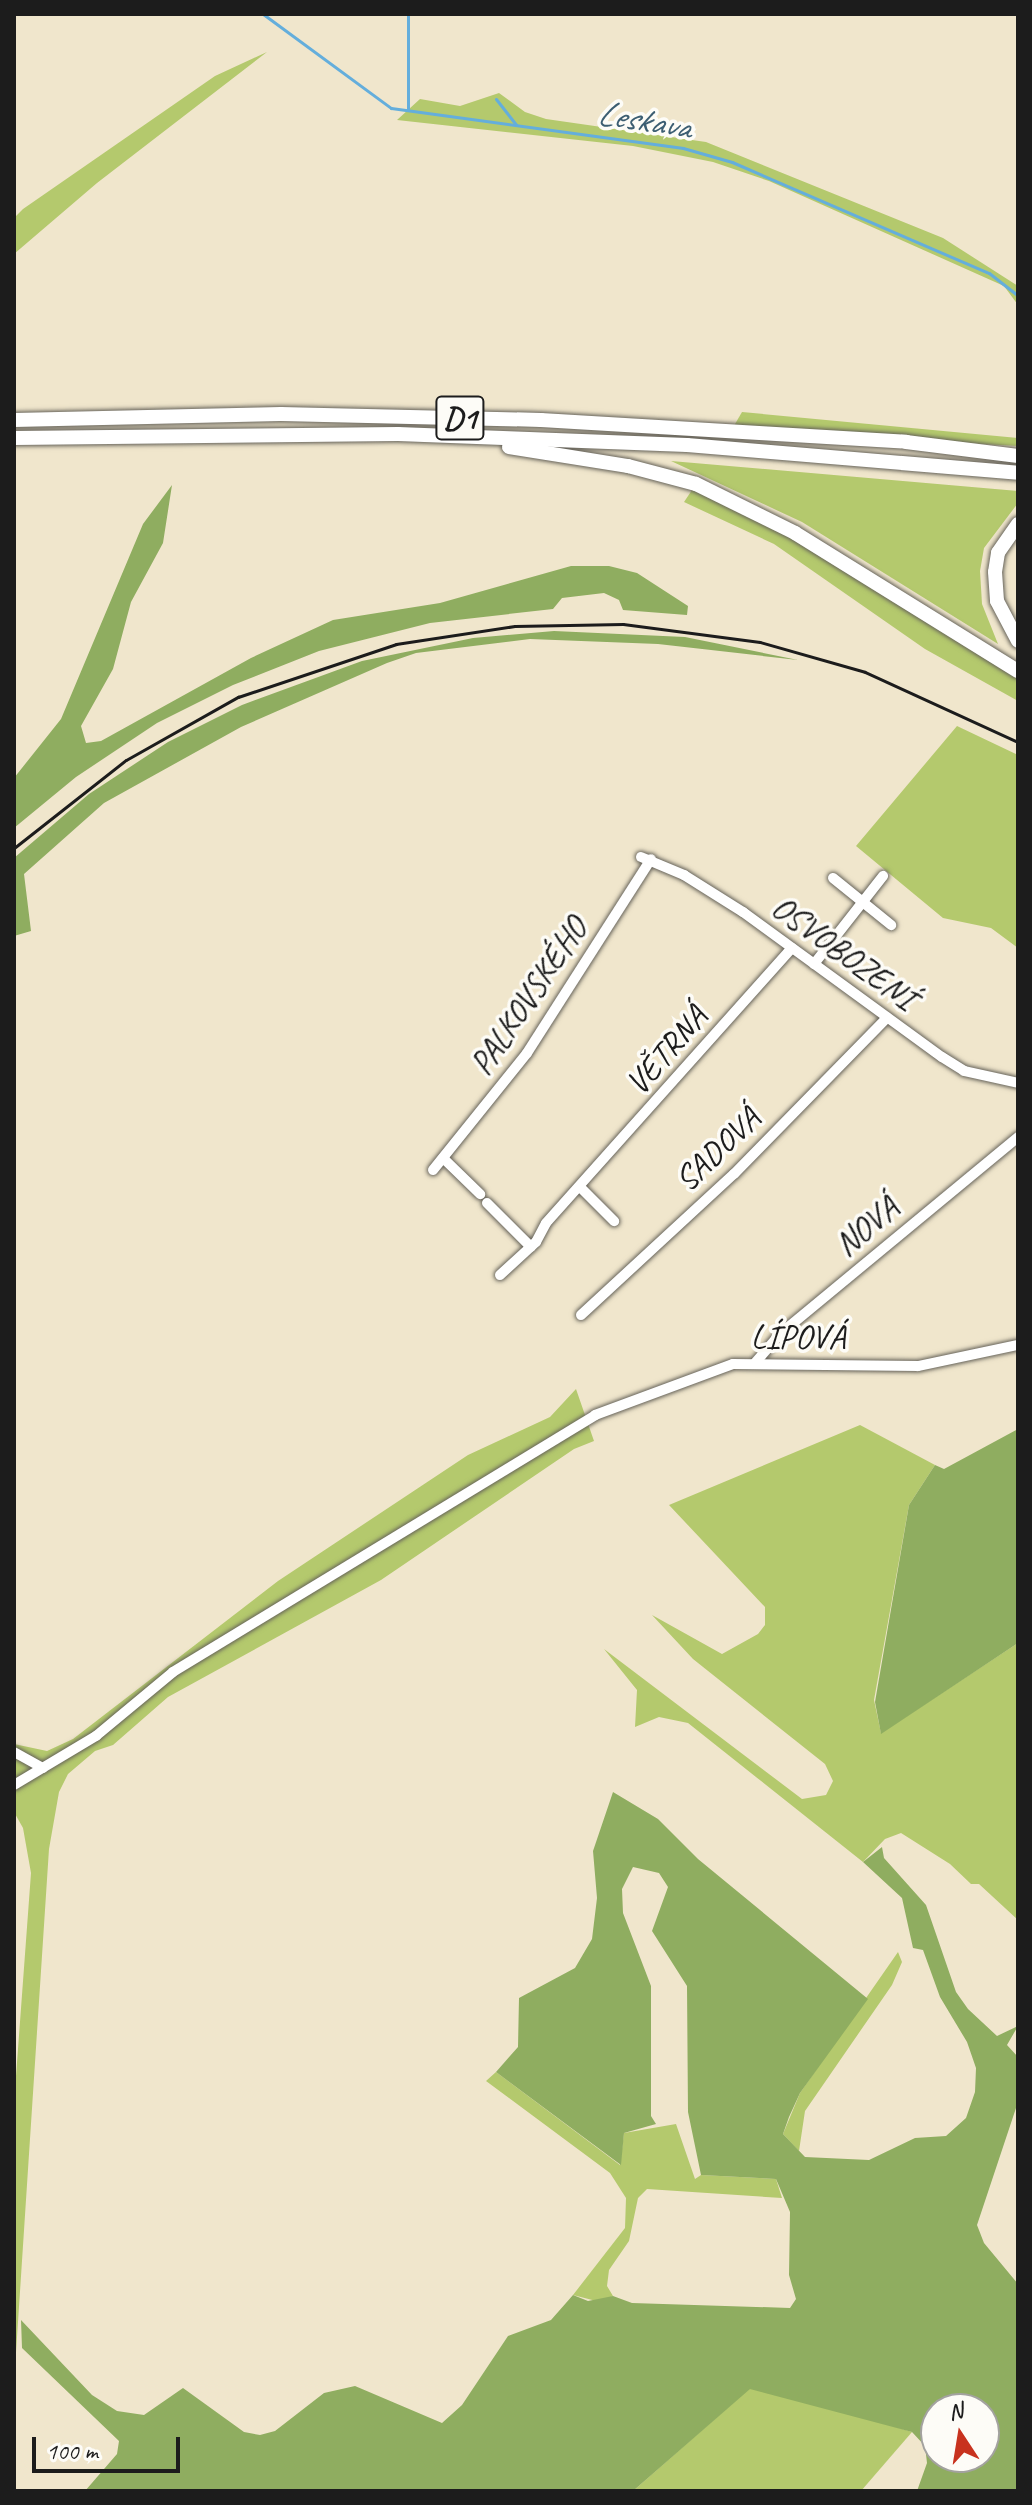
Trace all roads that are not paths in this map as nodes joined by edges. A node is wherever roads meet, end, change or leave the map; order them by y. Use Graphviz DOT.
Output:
graph roads {
  1 [pos="14,420"];
  2 [pos="398,434"];
  3 [pos="14,438"];
  4 [pos="906,442"];
  5 [pos="1018,446"];
  6 [pos="1018,456"];
  7 [pos="1018,473"];
  8 [pos="1018,524"];
  9 [pos="1018,641"];
  10 [pos="1018,671"];
  11 [pos="646,858"];
  12 [pos="883,876"];
  13 [pos="833,878"];
  14 [pos="861,902"];
  15 [pos="891,925"];
  16 [pos="792,948"];
  17 [pos="814,964"];
  18 [pos="887,1018"];
  19 [pos="1018,1083"];
  20 [pos="1018,1137"];
  21 [pos="443,1158"];
  22 [pos="433,1170"];
  23 [pos="581,1188"];
  24 [pos="614,1221"];
  25 [pos="531,1247"];
  26 [pos="500,1275"];
  27 [pos="581,1315"];
  28 [pos="1018,1345"];
  29 [pos="755,1363"];
  30 [pos="14,1752"];
  31 [pos="43,1768"];
  32 [pos="14,1785"];
  1 -- 4 [label="highway, D1"];
  2 -- 3 [label="highway, D1"];
  2 -- 7 [label="highway, D1"];
  2 -- 10 [label="highway"];
  4 -- 5 [label="highway"];
  4 -- 6 [label="highway, D1"];
  8 -- 9 [label="highway"];
  11 -- 16 [label="street, OSVOBOZENÍ"];
  11 -- 21 [label="street, PALKOVSKÉHO"];
  12 -- 14 [label="street"];
  13 -- 14 [label="street"];
  14 -- 15 [label="street"];
  14 -- 17 [label="street"];
  16 -- 17 [label="street, OSVOBOZENÍ"];
  16 -- 23 [label="street, VĚTRNÁ"];
  17 -- 18 [label="street, OSVOBOZENÍ"];
  18 -- 19 [label="street, OSVOBOZENÍ"];
  18 -- 27 [label="street, SADOVÁ"];
  20 -- 29 [label="street, NOVÁ"];
  21 -- 22 [label="street, PALKOVSKÉHO"];
  21 -- 25 [label="street"];
  23 -- 24 [label="street"];
  23 -- 25 [label="street, VĚTRNÁ"];
  25 -- 26 [label="street, VĚTRNÁ"];
  28 -- 29 [label="street, LÍPOVÁ"];
  29 -- 31 [label="street, LÍPOVÁ"];
  30 -- 31 [label="street"];
  31 -- 32 [label="street, LÍPOVÁ"];
}
